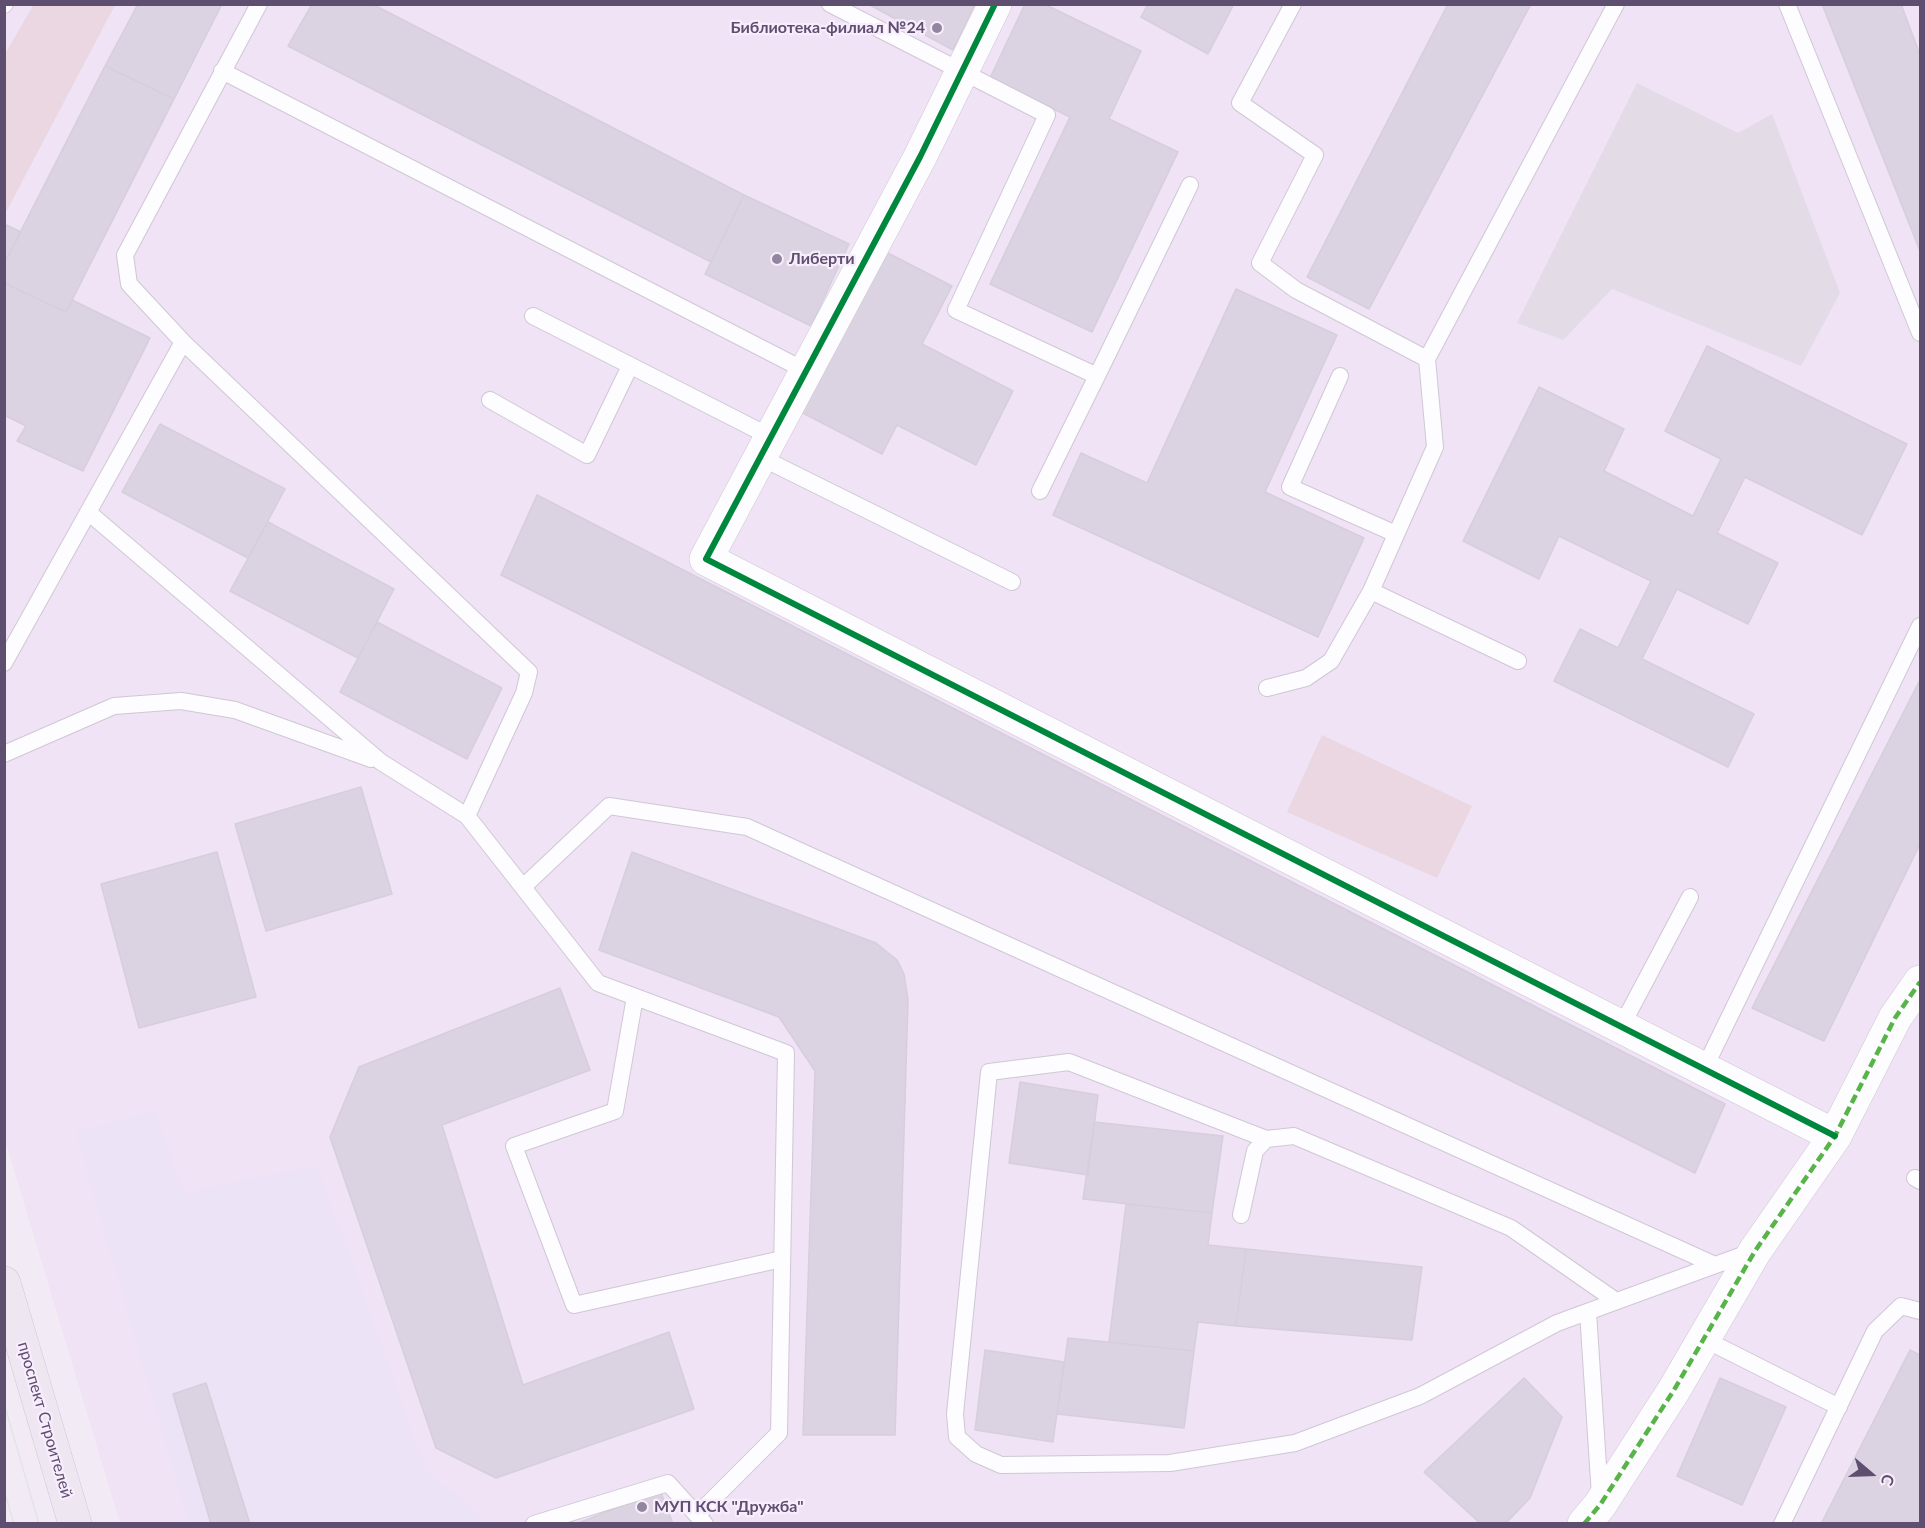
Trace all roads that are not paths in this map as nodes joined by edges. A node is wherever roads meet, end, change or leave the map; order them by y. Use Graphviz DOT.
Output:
graph roads {
  1 [pos="259,4"];
  2 [pos="830,4"];
  3 [pos="995,4"];
  4 [pos="1293,4"];
  5 [pos="1616,4"];
  6 [pos="1787,4"];
  7 [pos="222,71"];
  8 [pos="962,74"];
  9 [pos="1190,185"];
  10 [pos="533,316"];
  11 [pos="1920,333"];
  12 [pos="183,342"];
  13 [pos="1427,359"];
  14 [pos="630,366"];
  15 [pos="807,372"];
  16 [pos="1097,376"];
  17 [pos="1340,376"];
  18 [pos="490,400"];
  19 [pos="765,447"];
  20 [pos="1040,491"];
  21 [pos="88,512"];
  22 [pos="1396,534"];
  23 [pos="1012,582"];
  24 [pos="1371,591"];
  25 [pos="1920,626"];
  26 [pos="1518,661"];
  27 [pos="4,663"];
  28 [pos="1267,688"];
  29 [pos="4,754"];
  30 [pos="381,762"];
  31 [pos="467,816"];
  32 [pos="523,887"];
  33 [pos="1690,897"];
  34 [pos="1920,982"];
  35 [pos="635,997"];
  36 [pos="1621,1027"];
  37 [pos="1704,1069"];
  38 [pos="1835,1136"];
  39 [pos="1266,1139"];
  40 [pos="1241,1215"];
  41 [pos="1755,1251"];
  42 [pos="782,1259"];
  43 [pos="1715,1265"];
  44 [pos="4,1283"];
  45 [pos="1616,1301"];
  46 [pos="1920,1311"];
  47 [pos="1588,1312"];
  48 [pos="1704,1339"];
  49 [pos="1839,1407"];
  50 [pos="1592,1514"];
  51 [pos="701,1519"];
  52 [pos="75,1524"];
  53 [pos="534,1524"];
  54 [pos="1782,1524"];
  1 -- 7 [label="lane"];
  2 -- 8 [label="lane"];
  3 -- 8 [label="street"];
  4 -- 13 [label="lane"];
  5 -- 13 [label="lane"];
  6 -- 11 [label="lane"];
  7 -- 12 [label="lane"];
  7 -- 15 [label="lane"];
  8 -- 15 [label="street"];
  8 -- 16 [label="lane"];
  9 -- 16 [label="lane"];
  10 -- 14 [label="lane"];
  12 -- 21 [label="lane"];
  12 -- 31 [label="lane"];
  13 -- 22 [label="lane"];
  14 -- 18 [label="lane"];
  14 -- 19 [label="lane"];
  15 -- 19 [label="street"];
  16 -- 20 [label="lane"];
  17 -- 22 [label="lane"];
  19 -- 23 [label="lane"];
  19 -- 36 [label="street"];
  21 -- 27 [label="lane"];
  21 -- 30 [label="lane"];
  22 -- 24 [label="lane"];
  24 -- 26 [label="lane"];
  24 -- 28 [label="lane"];
  25 -- 37 [label="lane"];
  29 -- 30 [label="lane"];
  30 -- 31 [label="lane"];
  31 -- 32 [label="lane"];
  32 -- 35 [label="lane"];
  32 -- 43 [label="lane"];
  33 -- 36 [label="lane"];
  34 -- 38 [label="street"];
  35 -- 42 [label="lane"];
  35 -- 42 [label="lane"];
  36 -- 37 [label="street"];
  37 -- 38 [label="street"];
  38 -- 41 [label="street"];
  39 -- 40 [label="lane"];
  39 -- 45 [label="lane"];
  39 -- 47 [label="lane"];
  41 -- 43 [label="lane"];
  41 -- 48 [label="street"];
  42 -- 51 [label="lane"];
  43 -- 45 [label="lane"];
  44 -- 52 [label="main road, проспект Строителей"];
  45 -- 47 [label="lane"];
  46 -- 49 [label="lane"];
  47 -- 50 [label="lane"];
  48 -- 49 [label="lane"];
  48 -- 50 [label="street"];
  49 -- 54 [label="lane"];
  51 -- 53 [label="lane"];
}
